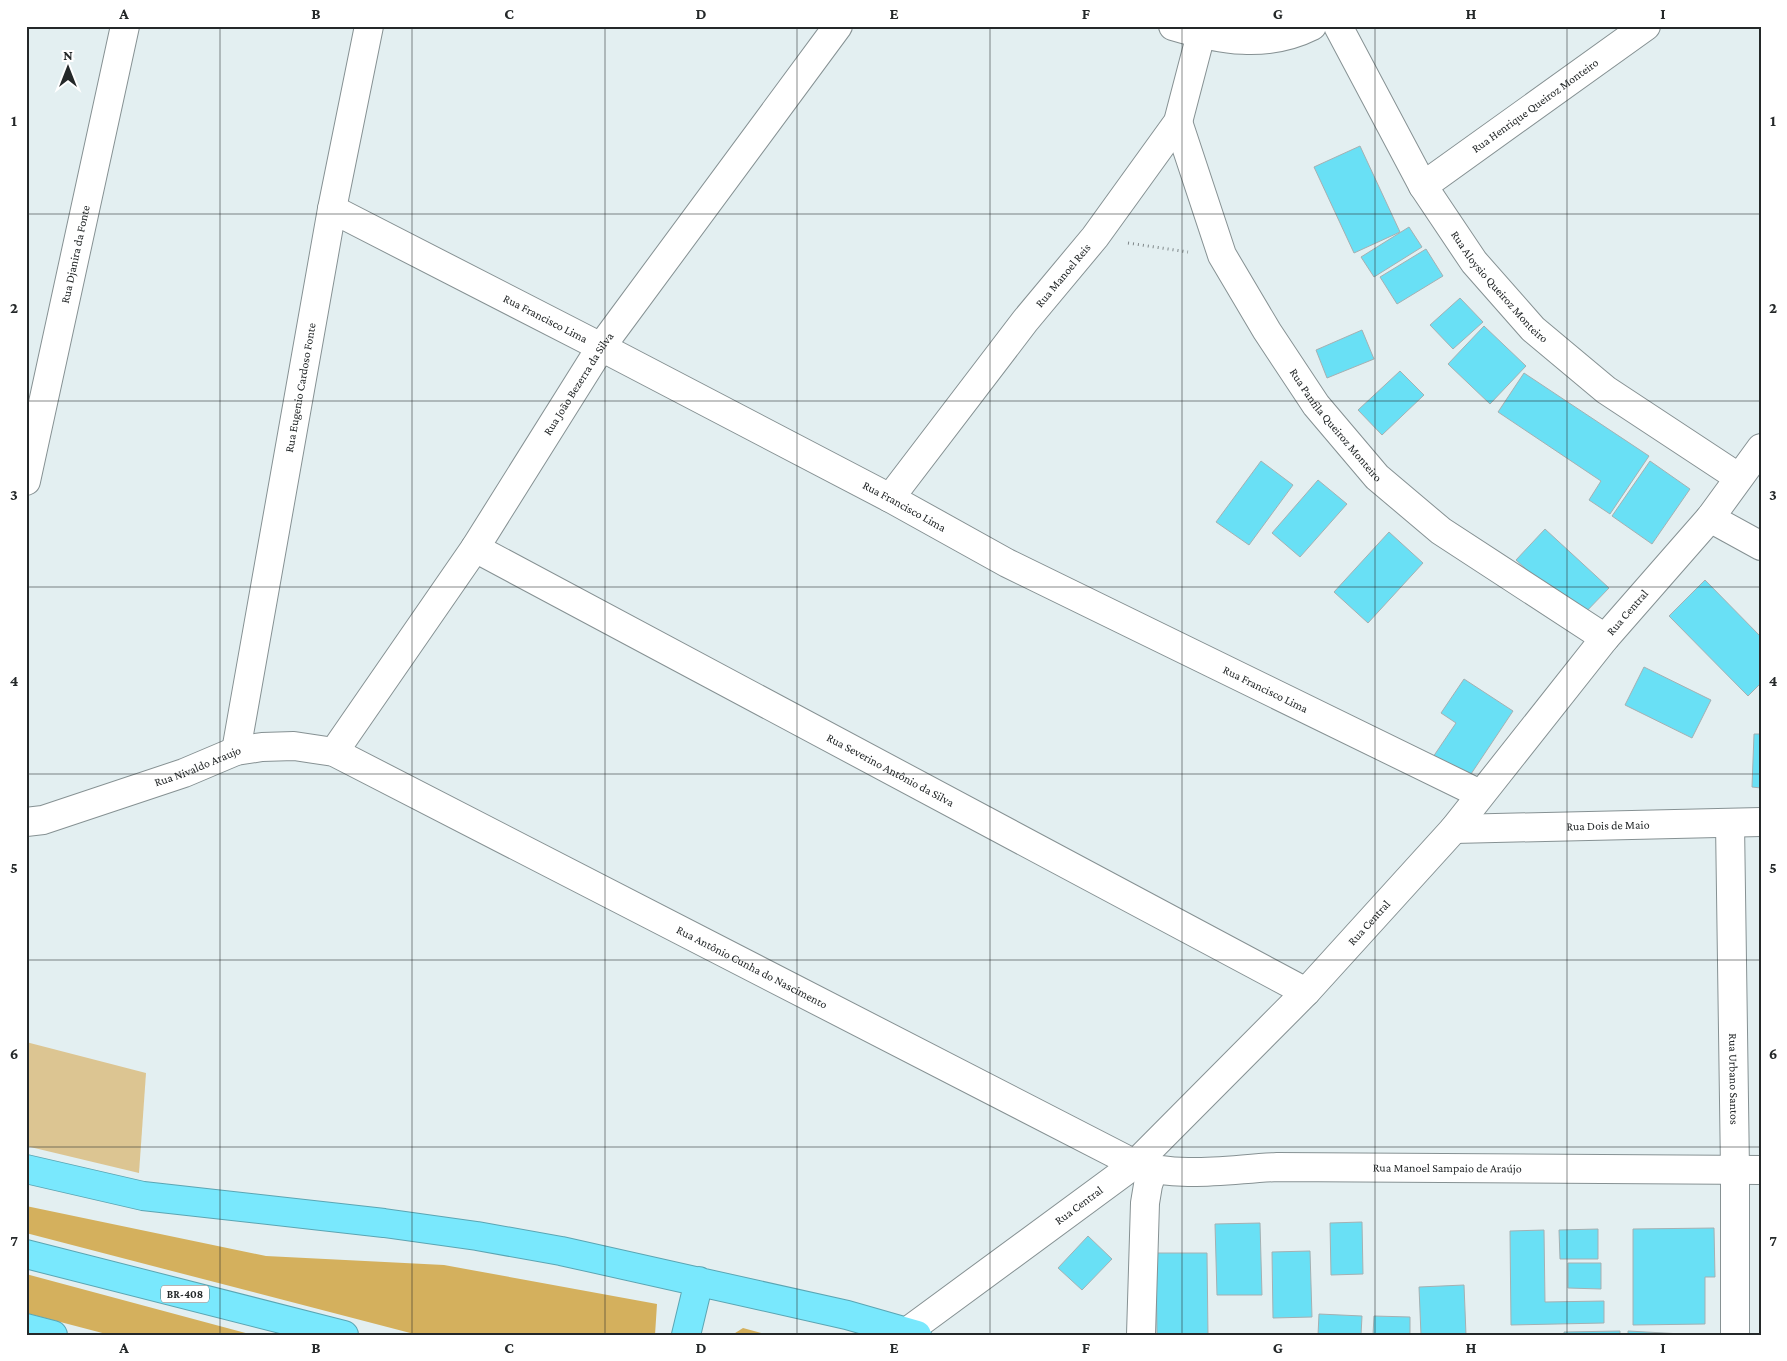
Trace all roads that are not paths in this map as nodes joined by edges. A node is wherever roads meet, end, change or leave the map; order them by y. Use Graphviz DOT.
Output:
graph roads {
  1 [pos="125,26"];
  2 [pos="369,26"];
  3 [pos="838,26"];
  4 [pos="1173,26"];
  5 [pos="1312,26"];
  6 [pos="1338,26"];
  7 [pos="1646,26"];
  8 [pos="1201,34"];
  9 [pos="1178,122"];
  10 [pos="1423,186"];
  11 [pos="332,209"];
  12 [pos="602,347"];
  13 [pos="1761,448"];
  14 [pos="1738,477"];
  15 [pos="26,481"];
  16 [pos="890,498"];
  17 [pos="1710,518"];
  18 [pos="1761,546"];
  19 [pos="475,548"];
  20 [pos="1605,638"];
  21 [pos="236,751"];
  22 [pos="334,752"];
  23 [pos="370,770"];
  24 [pos="1480,794"];
  25 [pos="26,822"];
  26 [pos="1761,822"];
  27 [pos="1730,823"];
  28 [pos="1454,829"];
  29 [pos="1306,992"];
  30 [pos="1144,1167"];
  31 [pos="26,1169"];
  32 [pos="1748,1170"];
  33 [pos="26,1254"];
  34 [pos="699,1281"];
  35 [pos="26,1328"];
  36 [pos="913,1333"];
  37 [pos="53,1335"];
  38 [pos="344,1335"];
  39 [pos="686,1335"];
  40 [pos="1141,1335"];
  41 [pos="1734,1335"];
  1 -- 15 [label="street, Rua Djanira da Fonte"];
  2 -- 11 [label="street, Rua Eugenio Cardoso Fonte"];
  3 -- 12 [label="street, Rua João Bezerra da Silva"];
  4 -- 8 [label="street"];
  5 -- 8 [label="street"];
  6 -- 10 [label="street, Rua Aloysio Queiroz Monteiro"];
  7 -- 10 [label="street, Rua Henrique Queiroz Monteiro"];
  8 -- 9 [label="street, Rua Manoel Reis"];
  9 -- 16 [label="street, Rua Manoel Reis"];
  9 -- 20 [label="street, Rua Panfila Queiroz Monteiro"];
  10 -- 14 [label="street, Rua Aloysio Queiroz Monteiro"];
  11 -- 12 [label="street, Rua Francisco Lima"];
  11 -- 21 [label="street, Rua Eugenio Cardoso Fonte"];
  12 -- 16 [label="street, Rua Francisco Lima"];
  12 -- 19 [label="street, Rua João Bezerra da Silva"];
  13 -- 14 [label="street, Rua Central"];
  14 -- 17 [label="street, Rua Central"];
  16 -- 24 [label="street, Rua Francisco Lima"];
  17 -- 18 [label="street"];
  17 -- 20 [label="street, Rua Central"];
  19 -- 22 [label="street, Rua João Bezerra da Silva"];
  19 -- 29 [label="street, Rua Severino Antônio da Silva"];
  20 -- 24 [label="street, Rua Central"];
  21 -- 22 [label="street, Rua Nivaldo Araujo"];
  21 -- 25 [label="street, Rua Nivaldo Araujo"];
  22 -- 23 [label="street, Rua Nivaldo Araujo"];
  23 -- 30 [label="street, Rua Antônio Cunha do Nascimento"];
  24 -- 28 [label="street, Rua Central"];
  26 -- 27 [label="street, Rua Dois de Maio"];
  27 -- 28 [label="street, Rua Dois de Maio"];
  27 -- 32 [label="street, Rua Urbano Santos"];
  28 -- 29 [label="street, Rua Central"];
  29 -- 30 [label="street, Rua Central"];
  30 -- 32 [label="street, Rua Manoel Sampaio de Araújo"];
  30 -- 36 [label="street, Rua Central"];
  30 -- 40 [label="street"];
  31 -- 34 [label="highway"];
  32 -- 41 [label="street, Rua Urbano Santos"];
  33 -- 38 [label="highway, BR-408"];
  34 -- 36 [label="highway"];
  34 -- 39 [label="highway"];
  35 -- 37 [label="highway"];
}
